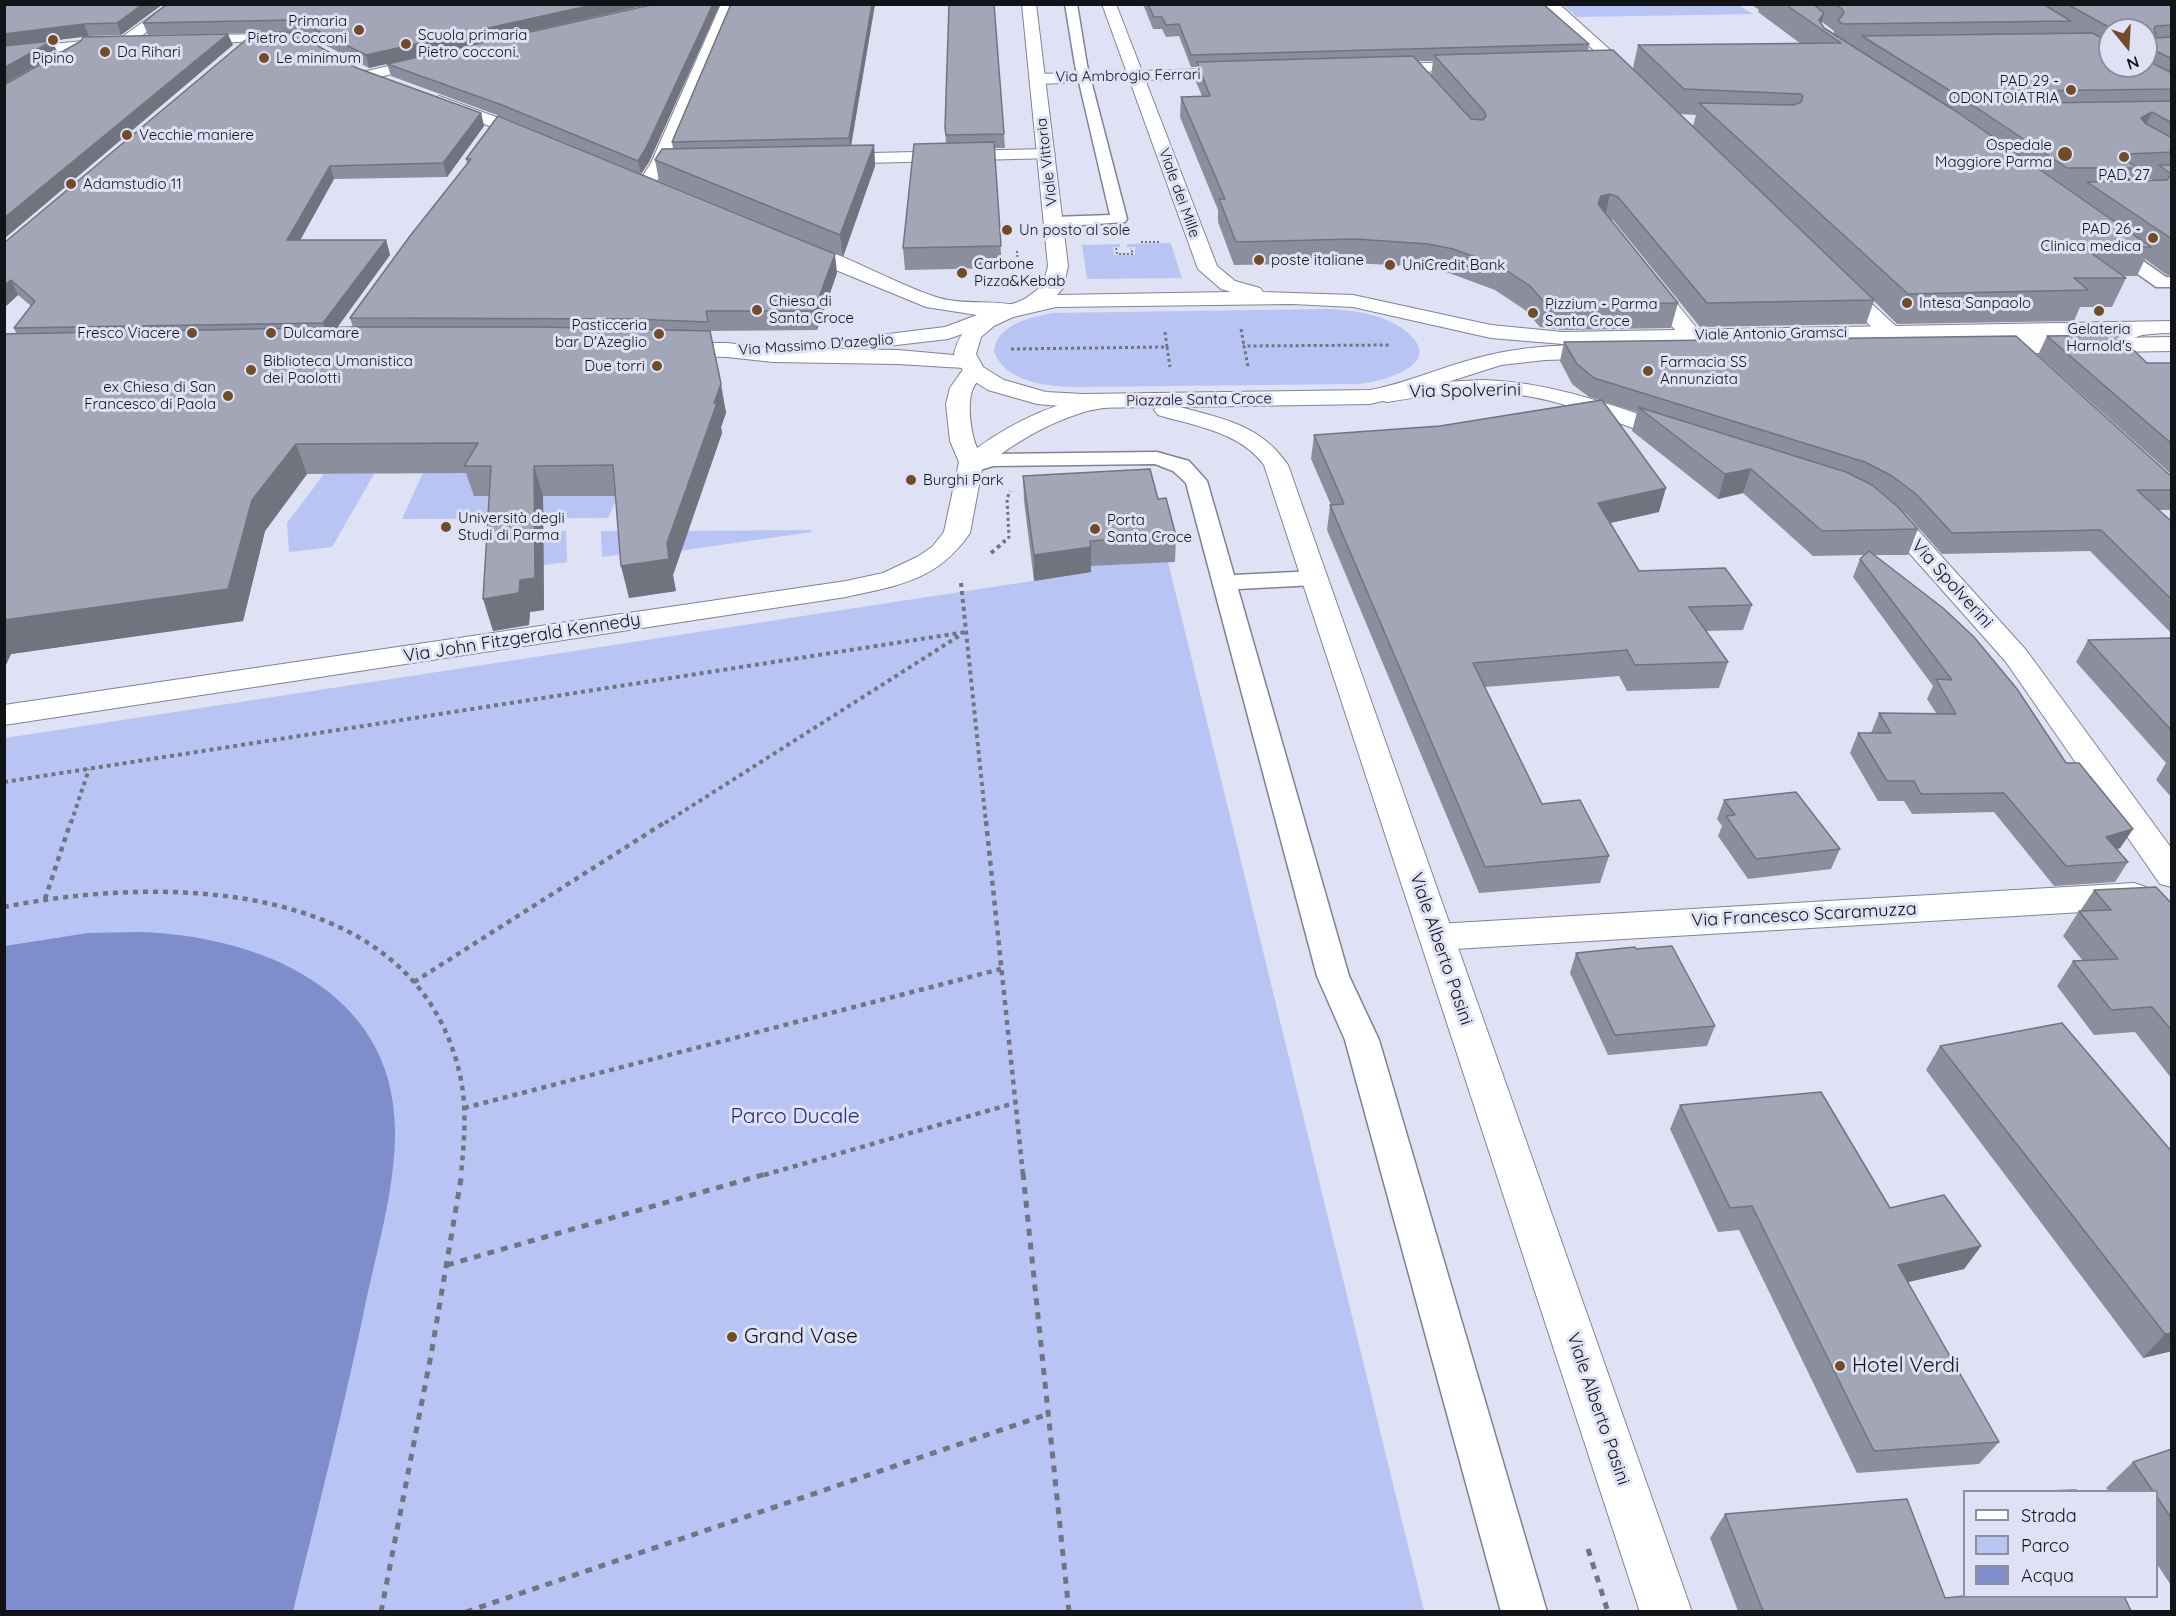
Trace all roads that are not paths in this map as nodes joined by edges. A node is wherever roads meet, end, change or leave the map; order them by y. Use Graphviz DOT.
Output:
graph roads {
  1 [pos="177,4"];
  2 [pos="728,4"];
  3 [pos="1071,4"];
  4 [pos="1109,4"];
  5 [pos="1550,4"];
  6 [pos="1029,5"];
  7 [pos="254,38"];
  8 [pos="126,40"];
  9 [pos="149,40"];
  10 [pos="172,40"];
  11 [pos="305,40"];
  12 [pos="89,42"];
  13 [pos="4,53"];
  14 [pos="236,54"];
  15 [pos="449,56"];
  16 [pos="348,64"];
  17 [pos="51,66"];
  18 [pos="1496,66"];
  19 [pos="1415,68"];
  20 [pos="1368,70"];
  21 [pos="1252,73"];
  22 [pos="367,75"];
  23 [pos="1136,77"];
  24 [pos="1084,78"];
  25 [pos="1038,79"];
  26 [pos="1430,85"];
  27 [pos="400,87"];
  28 [pos="422,95"];
  29 [pos="1647,96"];
  30 [pos="498,123"];
  31 [pos="484,141"];
  32 [pos="551,144"];
  33 [pos="1046,154"];
  34 [pos="811,159"];
  35 [pos="718,162"];
  36 [pos="660,163"];
  37 [pos="625,175"];
  38 [pos="647,183"];
  39 [pos="668,192"];
  40 [pos="1054,222"];
  41 [pos="2098,236"];
  42 [pos="776,238"];
  43 [pos="1632,262"];
  44 [pos="1823,268"];
  45 [pos="2172,282"];
  46 [pos="1321,298"];
  47 [pos="1375,304"];
  48 [pos="1012,310"];
  49 [pos="2162,328"];
  50 [pos="1889,332"];
  51 [pos="1698,343"];
  52 [pos="2172,344"];
  53 [pos="2012,347"];
  54 [pos="1906,348"];
  55 [pos="650,350"];
  56 [pos="727,350"];
  57 [pos="975,370"];
  58 [pos="2046,378"];
  59 [pos="1417,386"];
  60 [pos="1387,394"];
  61 [pos="1105,400"];
  62 [pos="1699,442"];
  63 [pos="971,467"];
  64 [pos="1856,494"];
  65 [pos="1315,578"];
  66 [pos="1223,583"];
  67 [pos="4,715"];
  68 [pos="2172,875"];
  69 [pos="2172,894"];
  70 [pos="1437,937"];
  71 [pos="1524,1611"];
  72 [pos="1666,1611"];
  1 -- 8 [label="street"];
  2 -- 36 [label="street"];
  3 -- 24 [label="lane"];
  4 -- 23 [label="street, Viale dei Mille"];
  5 -- 29 [label="street"];
  6 -- 25 [label="street, Viale Vittoria"];
  7 -- 10 [label="street"];
  7 -- 11 [label="street"];
  7 -- 14 [label="street"];
  8 -- 9 [label="street"];
  8 -- 12 [label="street"];
  12 -- 13 [label="street"];
  12 -- 17 [label="street"];
  15 -- 22 [label="street"];
  16 -- 22 [label="street"];
  18 -- 19 [label="street"];
  19 -- 20 [label="street"];
  19 -- 26 [label="lane"];
  21 -- 23 [label="street, Via Ambrogio Ferrari"];
  22 -- 27 [label="street"];
  23 -- 24 [label="street, Via Ambrogio Ferrari"];
  23 -- 46 [label="street, Viale dei Mille"];
  24 -- 25 [label="street, Via Ambrogio Ferrari"];
  24 -- 40 [label="lane"];
  25 -- 33 [label="street, Viale Vittoria"];
  28 -- 30 [label="street"];
  30 -- 31 [label="street"];
  30 -- 32 [label="street"];
  33 -- 34 [label="street"];
  33 -- 40 [label="street, Viale Vittoria"];
  35 -- 36 [label="street"];
  36 -- 38 [label="street"];
  37 -- 38 [label="street"];
  38 -- 39 [label="street"];
  40 -- 48 [label="street, Viale Vittoria"];
  41 -- 45 [label="lane"];
  42 -- 48 [label="street"];
  43 -- 51 [label="street"];
  44 -- 50 [label="street"];
  46 -- 47 [label="street"];
  46 -- 48 [label="street"];
  47 -- 51 [label="street, Viale Antonio Gramsci"];
  47 -- 59 [label="street"];
  48 -- 56 [label="street, Via Massimo D'azeglio"];
  48 -- 57 [label="street"];
  49 -- 50 [label="street, Viale Antonio Gramsci"];
  49 -- 53 [label="street"];
  50 -- 51 [label="street, Viale Antonio Gramsci"];
  50 -- 54 [label="street"];
  51 -- 54 [label="street, Viale Antonio Gramsci"];
  51 -- 59 [label="street, Viale Antonio Gramsci"];
  52 -- 53 [label="street, Viale Antonio Gramsci"];
  53 -- 54 [label="street, Viale Antonio Gramsci"];
  53 -- 58 [label="street"];
  55 -- 56 [label="street"];
  56 -- 57 [label="street, Via Massimo D'azeglio"];
  57 -- 61 [label="street, Piazzale Santa Croce"];
  57 -- 63 [label="street, Via John Fitzgerald Kennedy"];
  59 -- 60 [label="street, Piazzale Santa Croce"];
  60 -- 61 [label="street, Piazzale Santa Croce"];
  60 -- 62 [label="street, Via Spolverini"];
  61 -- 63 [label="street"];
  61 -- 65 [label="street, Viale Alberto Pasini"];
  63 -- 66 [label="lane"];
  63 -- 67 [label="street, Via John Fitzgerald Kennedy"];
  64 -- 68 [label="street, Via Spolverini"];
  65 -- 66 [label="lane"];
  65 -- 70 [label="street, Viale Alberto Pasini"];
  66 -- 71 [label="lane"];
  69 -- 70 [label="street, Via Francesco Scaramuzza"];
  70 -- 72 [label="street, Viale Alberto Pasini"];
}
